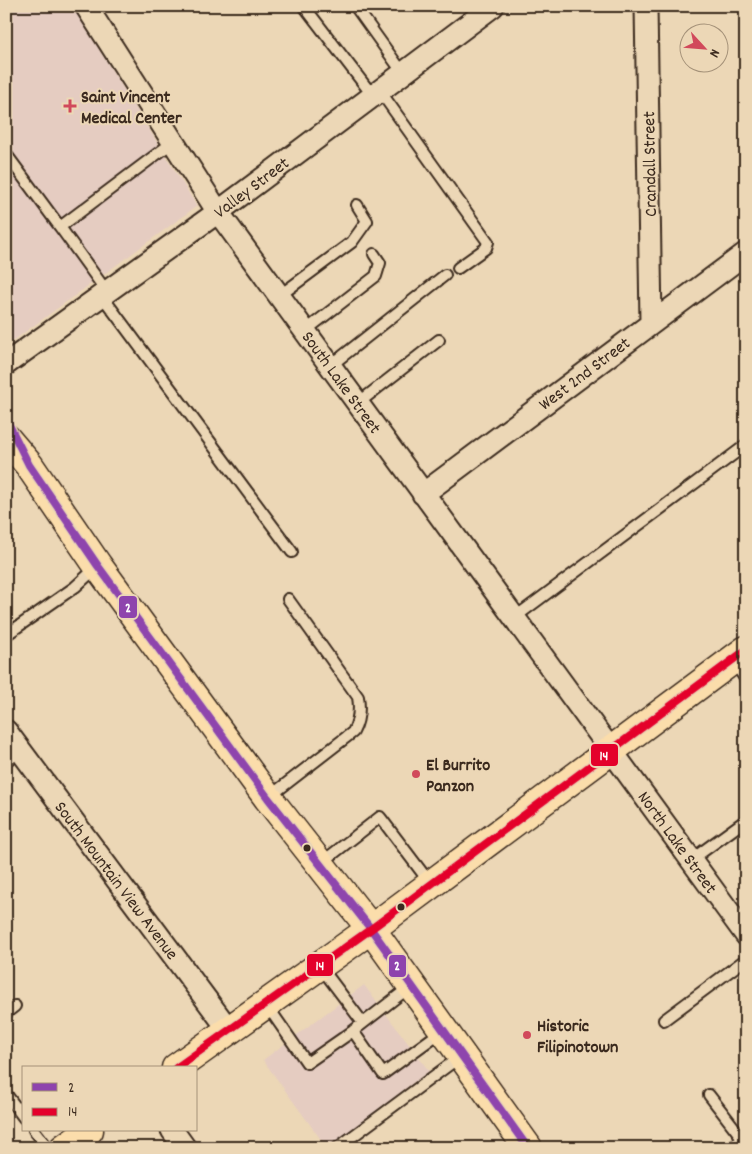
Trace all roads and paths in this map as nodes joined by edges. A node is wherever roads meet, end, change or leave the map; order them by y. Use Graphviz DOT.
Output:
graph roads {
  1 [pos="86,6"];
  2 [pos="304,6"];
  3 [pos="355,6"];
  4 [pos="493,6"];
  5 [pos="646,6"];
  6 [pos="404,73"];
  7 [pos="376,94"];
  8 [pos="173,142"];
  9 [pos="6,154"];
  10 [pos="357,205"];
  11 [pos="218,212"];
  12 [pos="60,227"];
  13 [pos="746,252"];
  14 [pos="374,254"];
  15 [pos="458,268"];
  16 [pos="445,275"];
  17 [pos="105,294"];
  18 [pos="279,296"];
  19 [pos="651,322"];
  20 [pos="305,331"];
  21 [pos="439,340"];
  22 [pos="6,364"];
  23 [pos="330,366"];
  24 [pos="357,404"];
  25 [pos="6,419"];
  26 [pos="6,438"];
  27 [pos="746,445"];
  28 [pos="30,465"];
  29 [pos="423,494"];
  30 [pos="292,552"];
  31 [pos="98,566"];
  32 [pos="288,599"];
  33 [pos="514,618"];
  34 [pos="6,635"];
  35 [pos="741,663"];
  36 [pos="6,731"];
  37 [pos="610,749"];
  38 [pos="14,756"];
  39 [pos="268,798"];
  40 [pos="746,820"];
  41 [pos="691,860"];
  42 [pos="320,864"];
  43 [pos="430,884"];
  44 [pos="371,929"];
  45 [pos="746,935"];
  46 [pos="746,959"];
  47 [pos="319,966"];
  48 [pos="412,986"];
  49 [pos="266,1003"];
  50 [pos="664,1020"];
  51 [pos="363,1023"];
  52 [pos="228,1030"];
  53 [pos="443,1030"];
  54 [pos="352,1031"];
  55 [pos="461,1055"];
  56 [pos="179,1066"];
  57 [pos="6,1094"];
  58 [pos="709,1095"];
  59 [pos="22,1115"];
  60 [pos="36,1132"];
  61 [pos="86,1132"];
  62 [pos="173,1132"];
  63 [pos="744,1141"];
  64 [pos="48,1148"];
  65 [pos="64,1148"];
  66 [pos="185,1148"];
  67 [pos="338,1148"];
  68 [pos="528,1148"];
  69 [pos="730,1148"];
  1 -- 8 [label="street, South Lake Street"];
  2 -- 7 [label="lane"];
  3 -- 6 [label="lane"];
  4 -- 6 [label="street, Valley Street"];
  5 -- 19 [label="street, Crandall Street"];
  6 -- 7 [label="street, Valley Street"];
  7 -- 11 [label="street, Valley Street"];
  7 -- 15 [label="lane"];
  8 -- 11 [label="street, South Lake Street"];
  8 -- 12 [label="lane"];
  9 -- 12 [label="lane"];
  10 -- 18 [label="lane"];
  11 -- 17 [label="street, Valley Street"];
  11 -- 18 [label="street, South Lake Street"];
  12 -- 17 [label="lane"];
  13 -- 19 [label="street, West 2nd Street"];
  14 -- 20 [label="lane"];
  16 -- 23 [label="lane"];
  17 -- 22 [label="street, Valley Street"];
  17 -- 30 [label="lane"];
  18 -- 20 [label="street, South Lake Street"];
  19 -- 29 [label="street, West 2nd Street"];
  20 -- 23 [label="street, South Lake Street"];
  21 -- 24 [label="lane"];
  23 -- 24 [label="street, South Lake Street"];
  24 -- 29 [label="street, South Lake Street"];
  25 -- 28 [label="main road"];
  26 -- 28 [label="main road"];
  27 -- 33 [label="lane"];
  28 -- 31 [label="main road"];
  29 -- 33 [label="street, South Lake Street"];
  31 -- 34 [label="lane"];
  31 -- 39 [label="main road"];
  32 -- 39 [label="lane"];
  33 -- 37 [label="street, South Lake Street"];
  35 -- 37 [label="main road"];
  36 -- 38 [label="street, South Mountain View Avenue"];
  37 -- 41 [label="street, North Lake Street"];
  37 -- 43 [label="main road"];
  38 -- 52 [label="street, South Mountain View Avenue"];
  39 -- 42 [label="main road"];
  40 -- 41 [label="lane"];
  41 -- 45 [label="street, North Lake Street"];
  42 -- 43 [label="lane"];
  42 -- 44 [label="main road"];
  43 -- 44 [label="main road"];
  44 -- 47 [label="main road"];
  44 -- 48 [label="main road"];
  46 -- 50 [label="lane"];
  47 -- 49 [label="main road"];
  47 -- 51 [label="lane"];
  48 -- 51 [label="lane"];
  48 -- 53 [label="main road"];
  49 -- 52 [label="main road"];
  49 -- 54 [label="lane"];
  51 -- 54 [label="lane"];
  52 -- 56 [label="main road"];
  53 -- 54 [label="lane"];
  53 -- 55 [label="main road"];
  55 -- 67 [label="lane"];
  55 -- 68 [label="main road"];
  57 -- 59 [label="lane"];
  58 -- 63 [label="lane"];
  60 -- 64 [label="lane"];
  61 -- 65 [label="main road"];
  62 -- 66 [label="street"];
  63 -- 69 [label="lane"];
}
